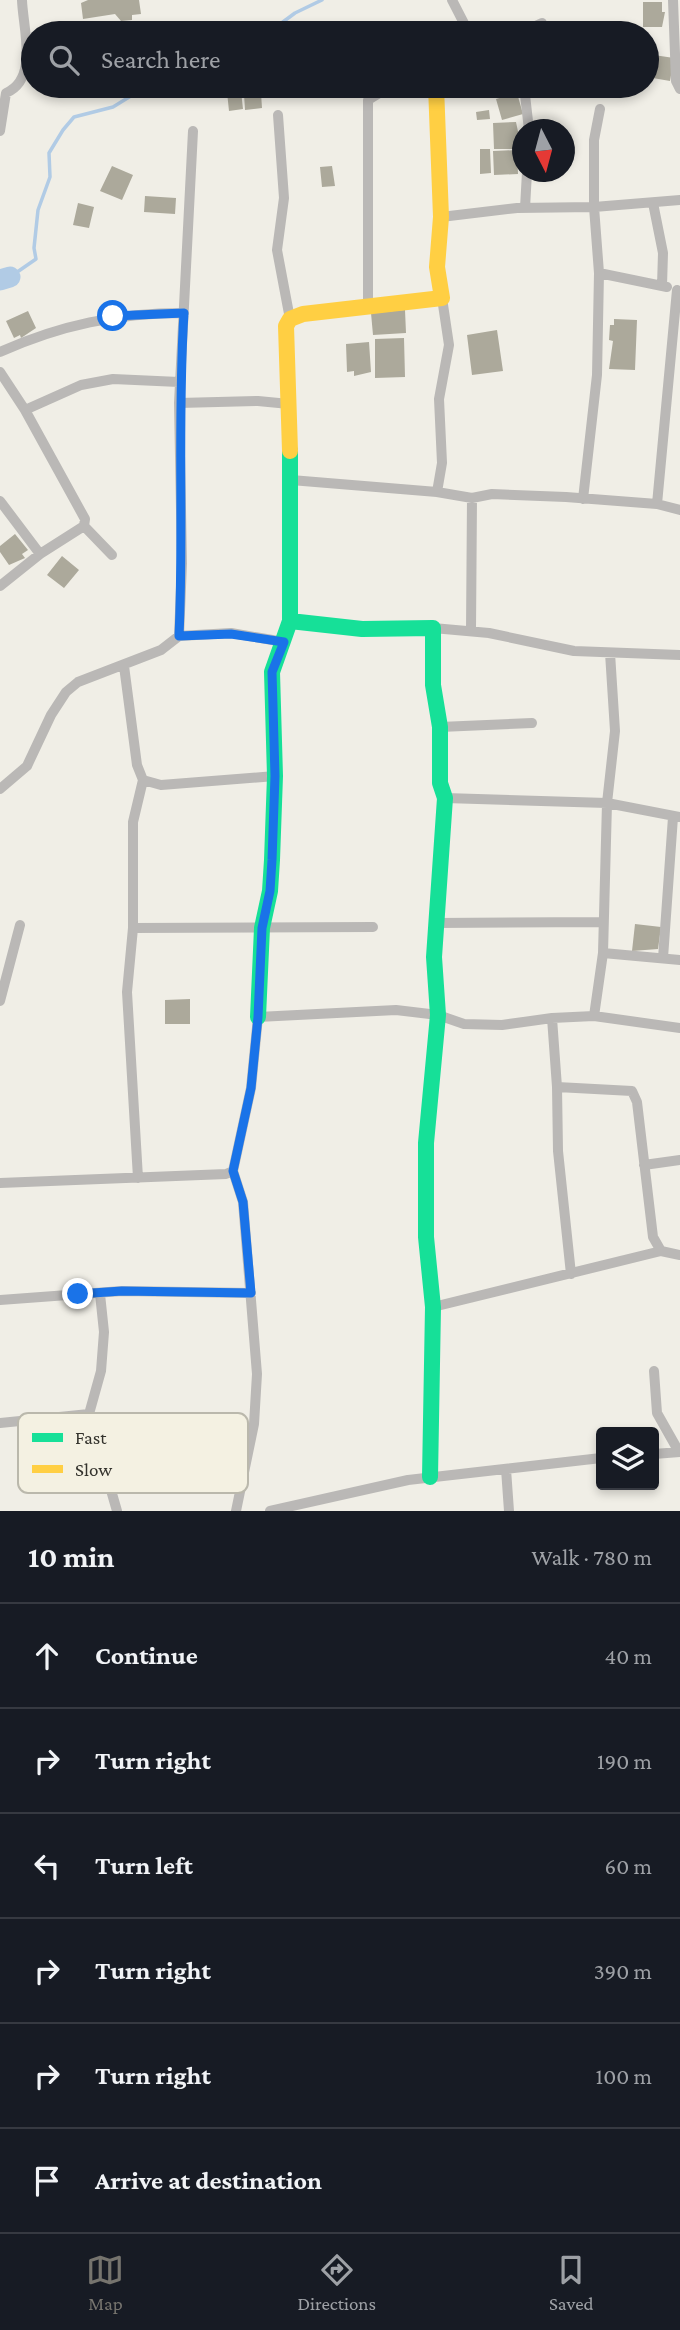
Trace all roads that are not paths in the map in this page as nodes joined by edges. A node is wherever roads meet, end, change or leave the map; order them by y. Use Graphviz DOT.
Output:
graph roads {
  1 [pos="22,0"];
  2 [pos="452,0"];
  3 [pos="673,0"];
  4 [pos="23,21"];
  5 [pos="463,21"];
  6 [pos="21,84"];
  7 [pos="680,89"];
  8 [pos="371,98"];
  9 [pos="436,98"];
  10 [pos="525,98"];
  11 [pos="600,109"];
  12 [pos="278,115"];
  13 [pos="528,119"];
  14 [pos="0,131"];
  15 [pos="193,131"];
  16 [pos="526,182"];
  17 [pos="680,200"];
  18 [pos="653,202"];
  19 [pos="594,206"];
  20 [pos="525,208"];
  21 [pos="441,217"];
  22 [pos="599,273"];
  23 [pos="662,286"];
  24 [pos="678,290"];
  25 [pos="442,298"];
  26 [pos="368,308"];
  27 [pos="184,313"];
  28 [pos="290,319"];
  29 [pos="0,352"];
  30 [pos="0,372"];
  31 [pos="179,382"];
  32 [pos="179,403"];
  33 [pos="289,404"];
  34 [pos="25,410"];
  35 [pos="291,480"];
  36 [pos="437,492"];
  37 [pos="472,498"];
  38 [pos="583,499"];
  39 [pos="0,501"];
  40 [pos="657,504"];
  41 [pos="680,510"];
  42 [pos="84,526"];
  43 [pos="40,554"];
  44 [pos="112,555"];
  45 [pos="0,586"];
  46 [pos="290,621"];
  47 [pos="433,628"];
  48 [pos="471,631"];
  49 [pos="179,636"];
  50 [pos="284,642"];
  51 [pos="610,653"];
  52 [pos="680,655"];
  53 [pos="124,667"];
  54 [pos="532,723"];
  55 [pos="440,727"];
  56 [pos="275,776"];
  57 [pos="143,780"];
  58 [pos="0,789"];
  59 [pos="445,798"];
  60 [pos="607,803"];
  61 [pos="676,817"];
  62 [pos="436,922"];
  63 [pos="603,922"];
  64 [pos="20,925"];
  65 [pos="373,927"];
  66 [pos="133,928"];
  67 [pos="262,928"];
  68 [pos="603,953"];
  69 [pos="663,958"];
  70 [pos="680,960"];
  71 [pos="0,1001"];
  72 [pos="438,1015"];
  73 [pos="594,1016"];
  74 [pos="258,1017"];
  75 [pos="552,1018"];
  76 [pos="680,1028"];
  77 [pos="557,1087"];
  78 [pos="680,1160"];
  79 [pos="644,1165"];
  80 [pos="233,1171"];
  81 [pos="138,1178"];
  82 [pos="0,1183"];
  83 [pos="661,1251"];
  84 [pos="680,1255"];
  85 [pos="571,1274"];
  86 [pos="251,1293"];
  87 [pos="100,1294"];
  88 [pos="0,1300"];
  89 [pos="433,1307"];
  90 [pos="654,1371"];
  91 [pos="89,1413"];
  92 [pos="18,1421"];
  93 [pos="0,1423"];
  94 [pos="680,1452"];
  95 [pos="248,1453"];
  96 [pos="659,1454"];
  97 [pos="596,1459"];
  98 [pos="506,1469"];
  99 [pos="430,1478"];
  100 [pos="112,1493"];
  101 [pos="240,1493"];
  102 [pos="117,1511"];
  103 [pos="236,1511"];
  104 [pos="270,1511"];
  105 [pos="509,1511"];
  1 -- 4 [label="street"];
  2 -- 5 [label="street"];
  3 -- 7 [label="street"];
  6 -- 14 [label="street"];
  8 -- 26 [label="street"];
  9 -- 21 [label="street"];
  10 -- 13 [label="street"];
  11 -- 19 [label="street"];
  12 -- 28 [label="street"];
  15 -- 27 [label="street"];
  16 -- 20 [label="street"];
  17 -- 18 [label="street"];
  18 -- 19 [label="street"];
  18 -- 23 [label="street"];
  19 -- 20 [label="street"];
  19 -- 22 [label="street"];
  20 -- 21 [label="street"];
  21 -- 25 [label="street"];
  22 -- 23 [label="street"];
  22 -- 38 [label="street"];
  23 -- 24 [label="street"];
  24 -- 40 [label="street"];
  25 -- 26 [label="street"];
  25 -- 36 [label="street"];
  26 -- 28 [label="street"];
  27 -- 29 [label="street"];
  27 -- 31 [label="street"];
  28 -- 33 [label="street"];
  30 -- 34 [label="street"];
  31 -- 32 [label="street"];
  31 -- 34 [label="street"];
  32 -- 33 [label="street"];
  32 -- 49 [label="street"];
  33 -- 35 [label="street"];
  34 -- 42 [label="street"];
  35 -- 36 [label="street"];
  35 -- 46 [label="street"];
  36 -- 37 [label="street"];
  37 -- 38 [label="street"];
  37 -- 48 [label="street"];
  38 -- 40 [label="street"];
  39 -- 43 [label="street"];
  40 -- 41 [label="street"];
  42 -- 43 [label="street"];
  42 -- 44 [label="street"];
  43 -- 45 [label="street"];
  46 -- 47 [label="street"];
  46 -- 50 [label="street"];
  47 -- 48 [label="street"];
  47 -- 55 [label="street"];
  48 -- 51 [label="street"];
  49 -- 50 [label="street"];
  49 -- 53 [label="street"];
  50 -- 56 [label="street"];
  51 -- 52 [label="street"];
  51 -- 60 [label="street"];
  53 -- 57 [label="street"];
  53 -- 58 [label="street"];
  54 -- 55 [label="street"];
  55 -- 59 [label="street"];
  56 -- 57 [label="street"];
  56 -- 67 [label="street"];
  57 -- 66 [label="street"];
  59 -- 60 [label="street"];
  59 -- 62 [label="street"];
  60 -- 61 [label="street"];
  60 -- 63 [label="street"];
  61 -- 69 [label="street"];
  62 -- 63 [label="street"];
  62 -- 72 [label="street"];
  63 -- 68 [label="street"];
  64 -- 71 [label="street"];
  65 -- 67 [label="street"];
  66 -- 67 [label="street"];
  66 -- 81 [label="street"];
  67 -- 74 [label="street"];
  68 -- 69 [label="street"];
  68 -- 73 [label="street"];
  69 -- 70 [label="street"];
  72 -- 74 [label="street"];
  72 -- 75 [label="street"];
  72 -- 89 [label="street"];
  73 -- 75 [label="street"];
  73 -- 76 [label="street"];
  74 -- 80 [label="street"];
  75 -- 77 [label="street"];
  77 -- 79 [label="street"];
  77 -- 85 [label="street"];
  78 -- 79 [label="street"];
  79 -- 83 [label="street"];
  80 -- 81 [label="street"];
  80 -- 86 [label="street"];
  81 -- 82 [label="street"];
  83 -- 84 [label="street"];
  83 -- 85 [label="street"];
  85 -- 89 [label="street"];
  86 -- 87 [label="street"];
  86 -- 95 [label="street"];
  87 -- 88 [label="street"];
  87 -- 91 [label="street"];
  89 -- 99 [label="street"];
  90 -- 94 [label="street"];
  92 -- 93 [label="street"];
  94 -- 96 [label="street"];
  97 -- 98 [label="street"];
  98 -- 99 [label="street"];
  98 -- 105 [label="street"];
  99 -- 104 [label="street"];
  100 -- 102 [label="street"];
  101 -- 103 [label="street"];
}
